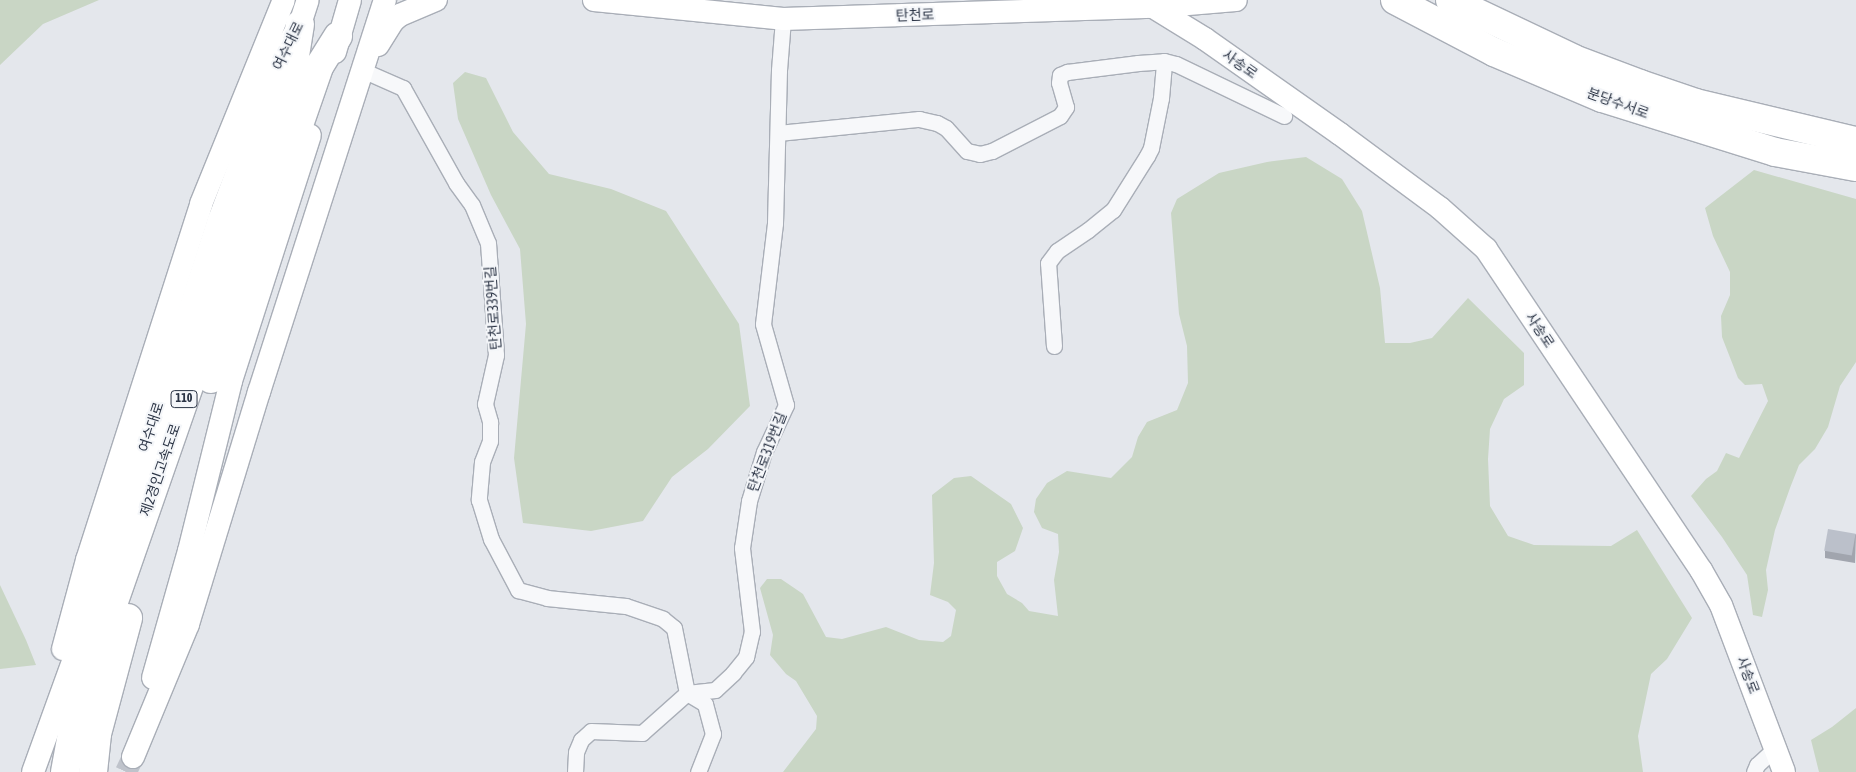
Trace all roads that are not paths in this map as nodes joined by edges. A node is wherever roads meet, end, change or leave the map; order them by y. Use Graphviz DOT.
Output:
graph roads {
  1 [pos="275,0"];
  2 [pos="284,0"];
  3 [pos="385,0"];
  4 [pos="436,0"];
  5 [pos="594,0"];
  6 [pos="1236,0"];
  7 [pos="1395,0"];
  8 [pos="652,3"];
  9 [pos="1460,5"];
  10 [pos="1154,8"];
  11 [pos="298,13"];
  12 [pos="344,18"];
  13 [pos="783,19"];
  14 [pos="1164,61"];
  15 [pos="362,70"];
  16 [pos="1284,116"];
  17 [pos="778,133"];
  18 [pos="1856,141"];
  19 [pos="1856,167"];
  20 [pos="1054,346"];
  21 [pos="688,693"];
  22 [pos="1775,748"];
  23 [pos="32,772"];
  24 [pos="65,772"];
  25 [pos="93,772"];
  26 [pos="574,772"];
  27 [pos="698,772"];
  28 [pos="1754,772"];
  29 [pos="1784,772"];
  1 -- 11 [label="main road"];
  2 -- 11 [label="main road, 여수대로"];
  3 -- 15 [label="main road"];
  4 -- 15 [label="main road"];
  5 -- 8 [label="main road, 탄천로"];
  6 -- 10 [label="main road, 탄천로"];
  7 -- 19 [label="highway, 분당수서로"];
  8 -- 13 [label="main road, 탄천로"];
  9 -- 18 [label="highway, 분당수서로"];
  10 -- 13 [label="main road, 탄천로"];
  10 -- 22 [label="main road, 사송로"];
  11 -- 23 [label="main road, 여수대로"];
  11 -- 24 [label="highway, 제2경인고속도로 / 110"];
  12 -- 15 [label="main road"];
  12 -- 25 [label="highway, 제2경인고속도로 / 110"];
  13 -- 17 [label="street, 탄천로319번길"];
  14 -- 16 [label="street"];
  14 -- 17 [label="street"];
  14 -- 20 [label="street"];
  15 -- 21 [label="street, 탄천로339번길"];
  17 -- 21 [label="street, 탄천로319번길"];
  21 -- 26 [label="street"];
  21 -- 27 [label="street"];
  22 -- 28 [label="street"];
  22 -- 29 [label="main road, 사송로"];
}
